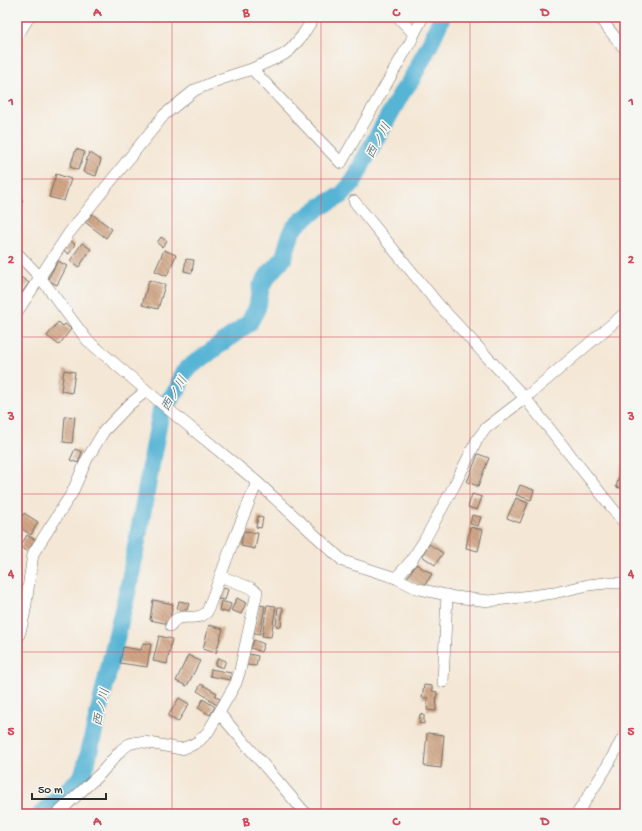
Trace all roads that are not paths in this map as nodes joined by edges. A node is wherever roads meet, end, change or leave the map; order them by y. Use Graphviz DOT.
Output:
graph roads {
  1 [pos="29,17"];
  2 [pos="314,17"];
  3 [pos="398,17"];
  4 [pos="423,17"];
  5 [pos="599,17"];
  6 [pos="414,34"];
  7 [pos="17,36"];
  8 [pos="625,50"];
  9 [pos="252,69"];
  10 [pos="354,201"];
  11 [pos="17,253"];
  12 [pos="40,277"];
  13 [pos="17,312"];
  14 [pos="625,312"];
  15 [pos="146,391"];
  16 [pos="525,398"];
  17 [pos="257,482"];
  18 [pos="625,524"];
  19 [pos="220,576"];
  20 [pos="396,578"];
  21 [pos="625,583"];
  22 [pos="447,595"];
  23 [pos="171,626"];
  24 [pos="17,640"];
  25 [pos="443,682"];
  26 [pos="219,713"];
  27 [pos="625,734"];
  28 [pos="65,811"];
  29 [pos="306,814"];
  30 [pos="577,814"];
  1 -- 7 [label="street"];
  2 -- 9 [label="street"];
  3 -- 6 [label="street"];
  4 -- 6 [label="street"];
  5 -- 8 [label="street"];
  6 -- 9 [label="street"];
  9 -- 12 [label="street"];
  10 -- 16 [label="street"];
  11 -- 12 [label="street"];
  12 -- 13 [label="street"];
  12 -- 15 [label="street"];
  14 -- 16 [label="street"];
  15 -- 17 [label="street"];
  15 -- 24 [label="street"];
  16 -- 18 [label="street"];
  16 -- 20 [label="street"];
  17 -- 19 [label="street"];
  17 -- 20 [label="street"];
  19 -- 23 [label="street"];
  19 -- 26 [label="street"];
  20 -- 22 [label="street"];
  21 -- 22 [label="street"];
  22 -- 25 [label="street"];
  26 -- 28 [label="street"];
  26 -- 29 [label="street"];
  27 -- 30 [label="street"];
}
